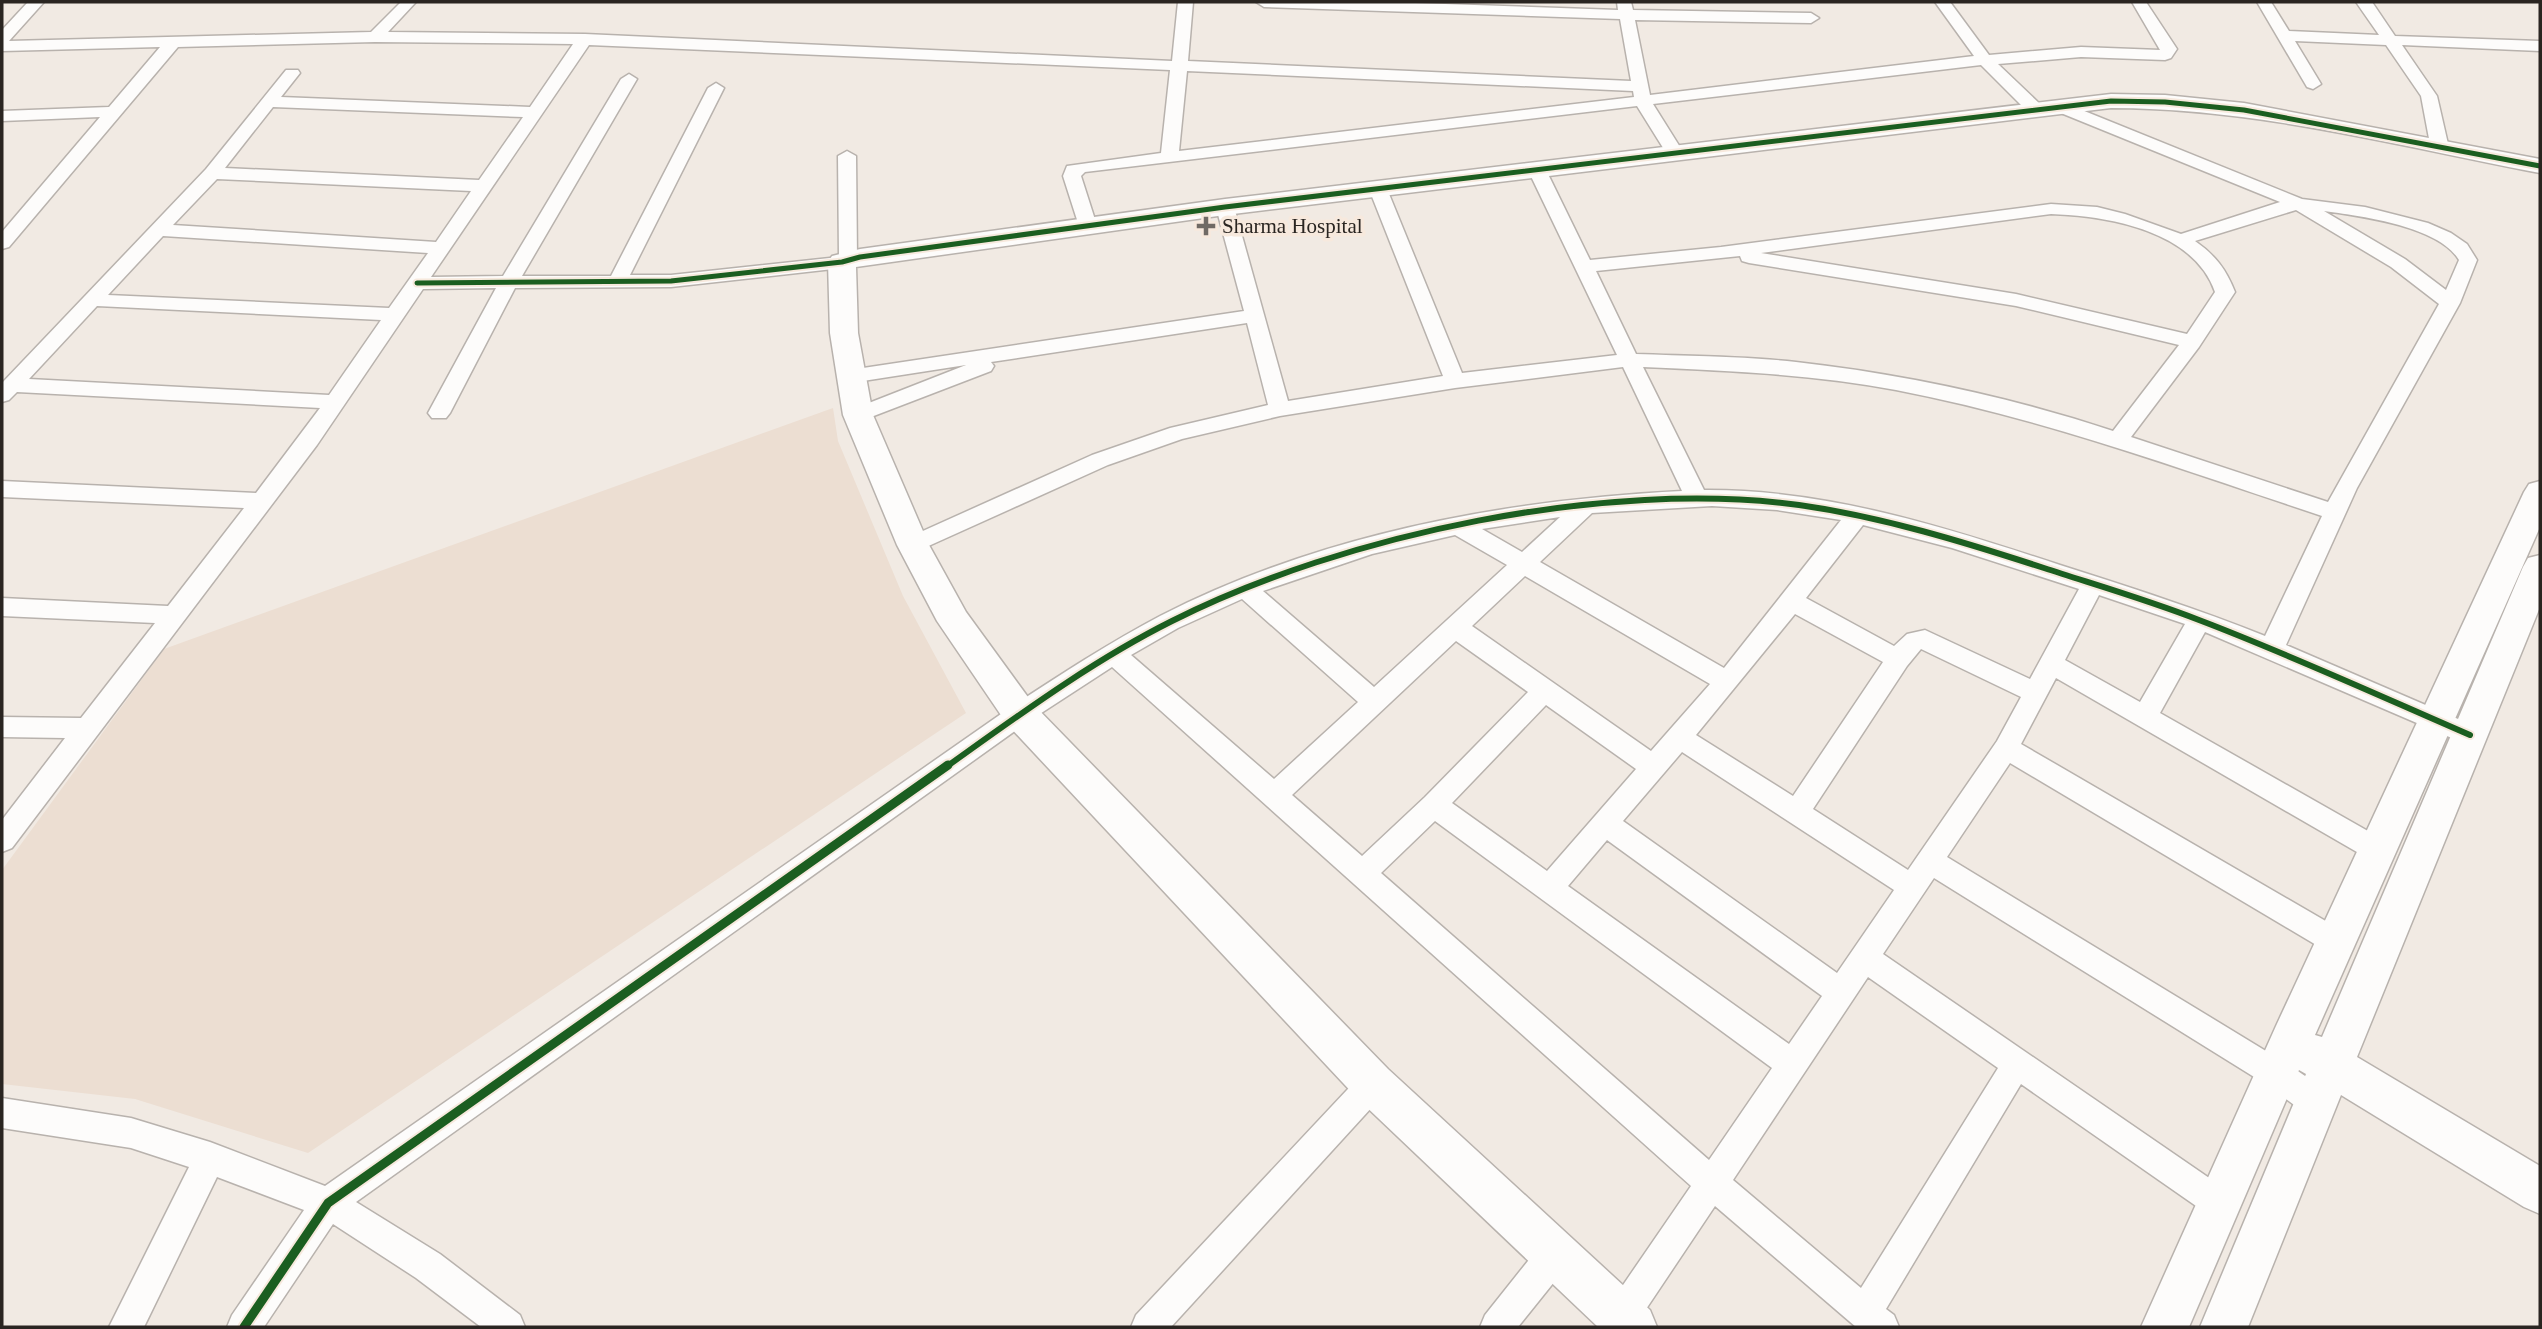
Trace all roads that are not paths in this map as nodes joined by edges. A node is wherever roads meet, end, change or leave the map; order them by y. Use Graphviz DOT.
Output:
graph roads {
  1 [pos="36,2"];
  2 [pos="409,2"];
  3 [pos="1186,2"];
  4 [pos="1264,2"];
  5 [pos="1942,2"];
  6 [pos="2139,2"];
  7 [pos="2264,2"];
  8 [pos="2364,2"];
  9 [pos="1625,9"];
  10 [pos="1811,18"];
  11 [pos="2284,36"];
  12 [pos="375,37"];
  13 [pos="2,39"];
  14 [pos="585,39"];
  15 [pos="174,41"];
  16 [pos="2392,42"];
  17 [pos="2,46"];
  18 [pos="2540,46"];
  19 [pos="1985,60"];
  20 [pos="1179,65"];
  21 [pos="292,73"];
  22 [pos="629,79"];
  23 [pos="2313,85"];
  24 [pos="716,88"];
  25 [pos="1643,94"];
  26 [pos="271,102"];
  27 [pos="2062,107"];
  28 [pos="2035,109"];
  29 [pos="112,112"];
  30 [pos="534,112"];
  31 [pos="2,116"];
  32 [pos="2439,144"];
  33 [pos="1676,155"];
  34 [pos="847,156"];
  35 [pos="1168,158"];
  36 [pos="2540,166"];
  37 [pos="1537,170"];
  38 [pos="212,173"];
  39 [pos="484,186"];
  40 [pos="1378,189"];
  41 [pos="2299,204"];
  42 [pos="1225,207"];
  43 [pos="1088,226"];
  44 [pos="160,230"];
  45 [pos="2180,240"];
  46 [pos="2,243"];
  47 [pos="441,248"];
  48 [pos="1721,253"];
  49 [pos="845,260"];
  50 [pos="1585,266"];
  51 [pos="509,282"];
  52 [pos="617,282"];
  53 [pos="417,283"];
  54 [pos="93,300"];
  55 [pos="2450,303"];
  56 [pos="397,314"];
  57 [pos="1255,316"];
  58 [pos="2192,342"];
  59 [pos="1024,350"];
  60 [pos="1630,360"];
  61 [pos="850,376"];
  62 [pos="1455,381"];
  63 [pos="7,390"];
  64 [pos="335,402"];
  65 [pos="1280,409"];
  66 [pos="439,413"];
  67 [pos="858,415"];
  68 [pos="2118,439"];
  69 [pos="2,489"];
  70 [pos="2540,492"];
  71 [pos="1696,497"];
  72 [pos="263,501"];
  73 [pos="1586,506"];
  74 [pos="2334,512"];
  75 [pos="1858,515"];
  76 [pos="1458,526"];
  77 [pos="913,545"];
  78 [pos="1522,564"];
  79 [pos="2540,567"];
  80 [pos="2093,584"];
  81 [pos="1244,588"];
  82 [pos="1791,601"];
  83 [pos="2,607"];
  84 [pos="174,615"];
  85 [pos="2199,620"];
  86 [pos="1455,627"];
  87 [pos="2271,650"];
  88 [pos="1114,654"];
  89 [pos="1898,659"];
  90 [pos="2052,663"];
  91 [pos="1726,681"];
  92 [pos="1545,690"];
  93 [pos="2036,693"];
  94 [pos="1374,701"];
  95 [pos="1020,713"];
  96 [pos="2145,717"];
  97 [pos="2,727"];
  98 [pos="88,728"];
  99 [pos="2453,728"];
  100 [pos="1679,737"];
  101 [pos="2006,748"];
  102 [pos="1653,766"];
  103 [pos="1273,795"];
  104 [pos="1434,806"];
  105 [pos="1796,813"];
  106 [pos="1605,823"];
  107 [pos="2,840"];
  108 [pos="2379,852"];
  109 [pos="1930,861"];
  110 [pos="1362,874"];
  111 [pos="1912,887"];
  112 [pos="1548,889"];
  113 [pos="2338,943"];
  114 [pos="1864,958"];
  115 [pos="1841,993"];
  116 [pos="2285,1057"];
  117 [pos="1792,1064"];
  118 [pos="2017,1064"];
  119 [pos="1373,1084"];
  120 [pos="2323,1085"];
  121 [pos="2,1113"];
  122 [pos="210,1158"];
  123 [pos="1712,1183"];
  124 [pos="2540,1191"];
  125 [pos="328,1203"];
  126 [pos="2220,1204"];
  127 [pos="1555,1254"];
  128 [pos="1873,1320"];
  129 [pos="1628,1322"];
  130 [pos="126,1327"];
  131 [pos="244,1327"];
  132 [pos="508,1327"];
  133 [pos="1148,1327"];
  134 [pos="1497,1327"];
  135 [pos="2165,1327"];
  136 [pos="2224,1327"];
  1 -- 13 [label="street"];
  2 -- 12 [label="street"];
  3 -- 20 [label="street"];
  4 -- 9 [label="street"];
  5 -- 19 [label="street"];
  6 -- 19 [label="street"];
  7 -- 11 [label="street"];
  8 -- 16 [label="street"];
  9 -- 10 [label="street"];
  9 -- 25 [label="street"];
  11 -- 16 [label="street"];
  11 -- 23 [label="street"];
  12 -- 14 [label="street"];
  12 -- 15 [label="street"];
  14 -- 20 [label="street"];
  14 -- 30 [label="street"];
  15 -- 17 [label="street"];
  15 -- 29 [label="street"];
  16 -- 18 [label="street"];
  16 -- 32 [label="street"];
  19 -- 25 [label="street"];
  19 -- 28 [label="street"];
  20 -- 25 [label="street"];
  20 -- 35 [label="street"];
  21 -- 26 [label="street"];
  22 -- 51 [label="street"];
  24 -- 52 [label="street"];
  25 -- 33 [label="street"];
  25 -- 35 [label="street"];
  26 -- 30 [label="street"];
  26 -- 38 [label="street"];
  27 -- 28 [label="street"];
  27 -- 32 [label="street"];
  27 -- 41 [label="street"];
  28 -- 33 [label="street"];
  29 -- 31 [label="street"];
  29 -- 46 [label="street"];
  30 -- 39 [label="street"];
  32 -- 36 [label="street"];
  33 -- 37 [label="street"];
  34 -- 49 [label="street"];
  35 -- 43 [label="street"];
  37 -- 40 [label="street"];
  37 -- 50 [label="street"];
  38 -- 39 [label="street"];
  38 -- 44 [label="street"];
  39 -- 47 [label="street"];
  40 -- 42 [label="street"];
  40 -- 62 [label="street"];
  41 -- 45 [label="street"];
  41 -- 55 [label="street"];
  41 -- 55 [label="street"];
  42 -- 43 [label="street"];
  42 -- 57 [label="street"];
  43 -- 49 [label="street"];
  44 -- 47 [label="street"];
  44 -- 54 [label="street"];
  45 -- 48 [label="street"];
  45 -- 58 [label="street"];
  47 -- 53 [label="street"];
  48 -- 50 [label="street"];
  48 -- 58 [label="street"];
  49 -- 52 [label="street"];
  49 -- 61 [label="street"];
  50 -- 60 [label="street"];
  51 -- 52 [label="street"];
  51 -- 53 [label="street"];
  51 -- 66 [label="street"];
  53 -- 56 [label="street"];
  54 -- 56 [label="street"];
  54 -- 63 [label="street"];
  55 -- 74 [label="street"];
  56 -- 64 [label="street"];
  57 -- 59 [label="street"];
  57 -- 65 [label="street"];
  58 -- 68 [label="street"];
  59 -- 61 [label="street"];
  59 -- 67 [label="street"];
  60 -- 62 [label="street"];
  60 -- 68 [label="street"];
  60 -- 71 [label="street"];
  61 -- 67 [label="street"];
  62 -- 65 [label="street"];
  63 -- 64 [label="street"];
  64 -- 72 [label="street"];
  65 -- 77 [label="street"];
  67 -- 77 [label="street"];
  68 -- 74 [label="street"];
  69 -- 72 [label="street"];
  70 -- 99 [label="street"];
  71 -- 73 [label="street"];
  71 -- 75 [label="street"];
  72 -- 84 [label="street"];
  73 -- 76 [label="street"];
  73 -- 78 [label="street"];
  74 -- 87 [label="street"];
  75 -- 80 [label="street"];
  75 -- 82 [label="street"];
  76 -- 78 [label="street"];
  76 -- 81 [label="street"];
  77 -- 95 [label="street"];
  78 -- 86 [label="street"];
  78 -- 91 [label="street"];
  79 -- 99 [label="street"];
  80 -- 85 [label="street"];
  80 -- 90 [label="street"];
  81 -- 88 [label="street"];
  81 -- 94 [label="street"];
  82 -- 89 [label="street"];
  82 -- 91 [label="street"];
  83 -- 84 [label="street"];
  84 -- 98 [label="street"];
  85 -- 87 [label="street"];
  85 -- 96 [label="street"];
  86 -- 92 [label="street"];
  86 -- 94 [label="street"];
  87 -- 99 [label="street"];
  88 -- 95 [label="street"];
  88 -- 103 [label="street"];
  89 -- 93 [label="street"];
  89 -- 105 [label="street"];
  90 -- 93 [label="street"];
  90 -- 96 [label="street"];
  91 -- 100 [label="street"];
  92 -- 102 [label="street"];
  92 -- 104 [label="street"];
  93 -- 101 [label="street"];
  94 -- 103 [label="street"];
  95 -- 119 [label="street"];
  95 -- 125 [label="street"];
  96 -- 108 [label="street"];
  97 -- 98 [label="street"];
  98 -- 107 [label="street"];
  99 -- 108 [label="street"];
  99 -- 120 [label="street"];
  100 -- 102 [label="street"];
  100 -- 105 [label="street"];
  101 -- 109 [label="street"];
  101 -- 113 [label="street"];
  102 -- 106 [label="street"];
  103 -- 110 [label="street"];
  104 -- 110 [label="street"];
  104 -- 112 [label="street"];
  105 -- 111 [label="street"];
  106 -- 112 [label="street"];
  106 -- 115 [label="street"];
  108 -- 113 [label="street"];
  109 -- 111 [label="street"];
  109 -- 116 [label="street"];
  110 -- 123 [label="street"];
  111 -- 114 [label="street"];
  112 -- 117 [label="street"];
  113 -- 116 [label="street"];
  114 -- 115 [label="street"];
  114 -- 118 [label="street"];
  115 -- 117 [label="street"];
  116 -- 120 [label="street"];
  116 -- 126 [label="street"];
  117 -- 123 [label="street"];
  118 -- 126 [label="street"];
  118 -- 128 [label="street"];
  119 -- 127 [label="street"];
  119 -- 133 [label="street"];
  120 -- 124 [label="street"];
  120 -- 136 [label="street"];
  121 -- 122 [label="street"];
  122 -- 125 [label="street"];
  122 -- 130 [label="street"];
  123 -- 128 [label="street"];
  123 -- 129 [label="street"];
  125 -- 131 [label="street"];
  125 -- 132 [label="street"];
  126 -- 135 [label="street"];
  127 -- 129 [label="street"];
  127 -- 134 [label="street"];
}
